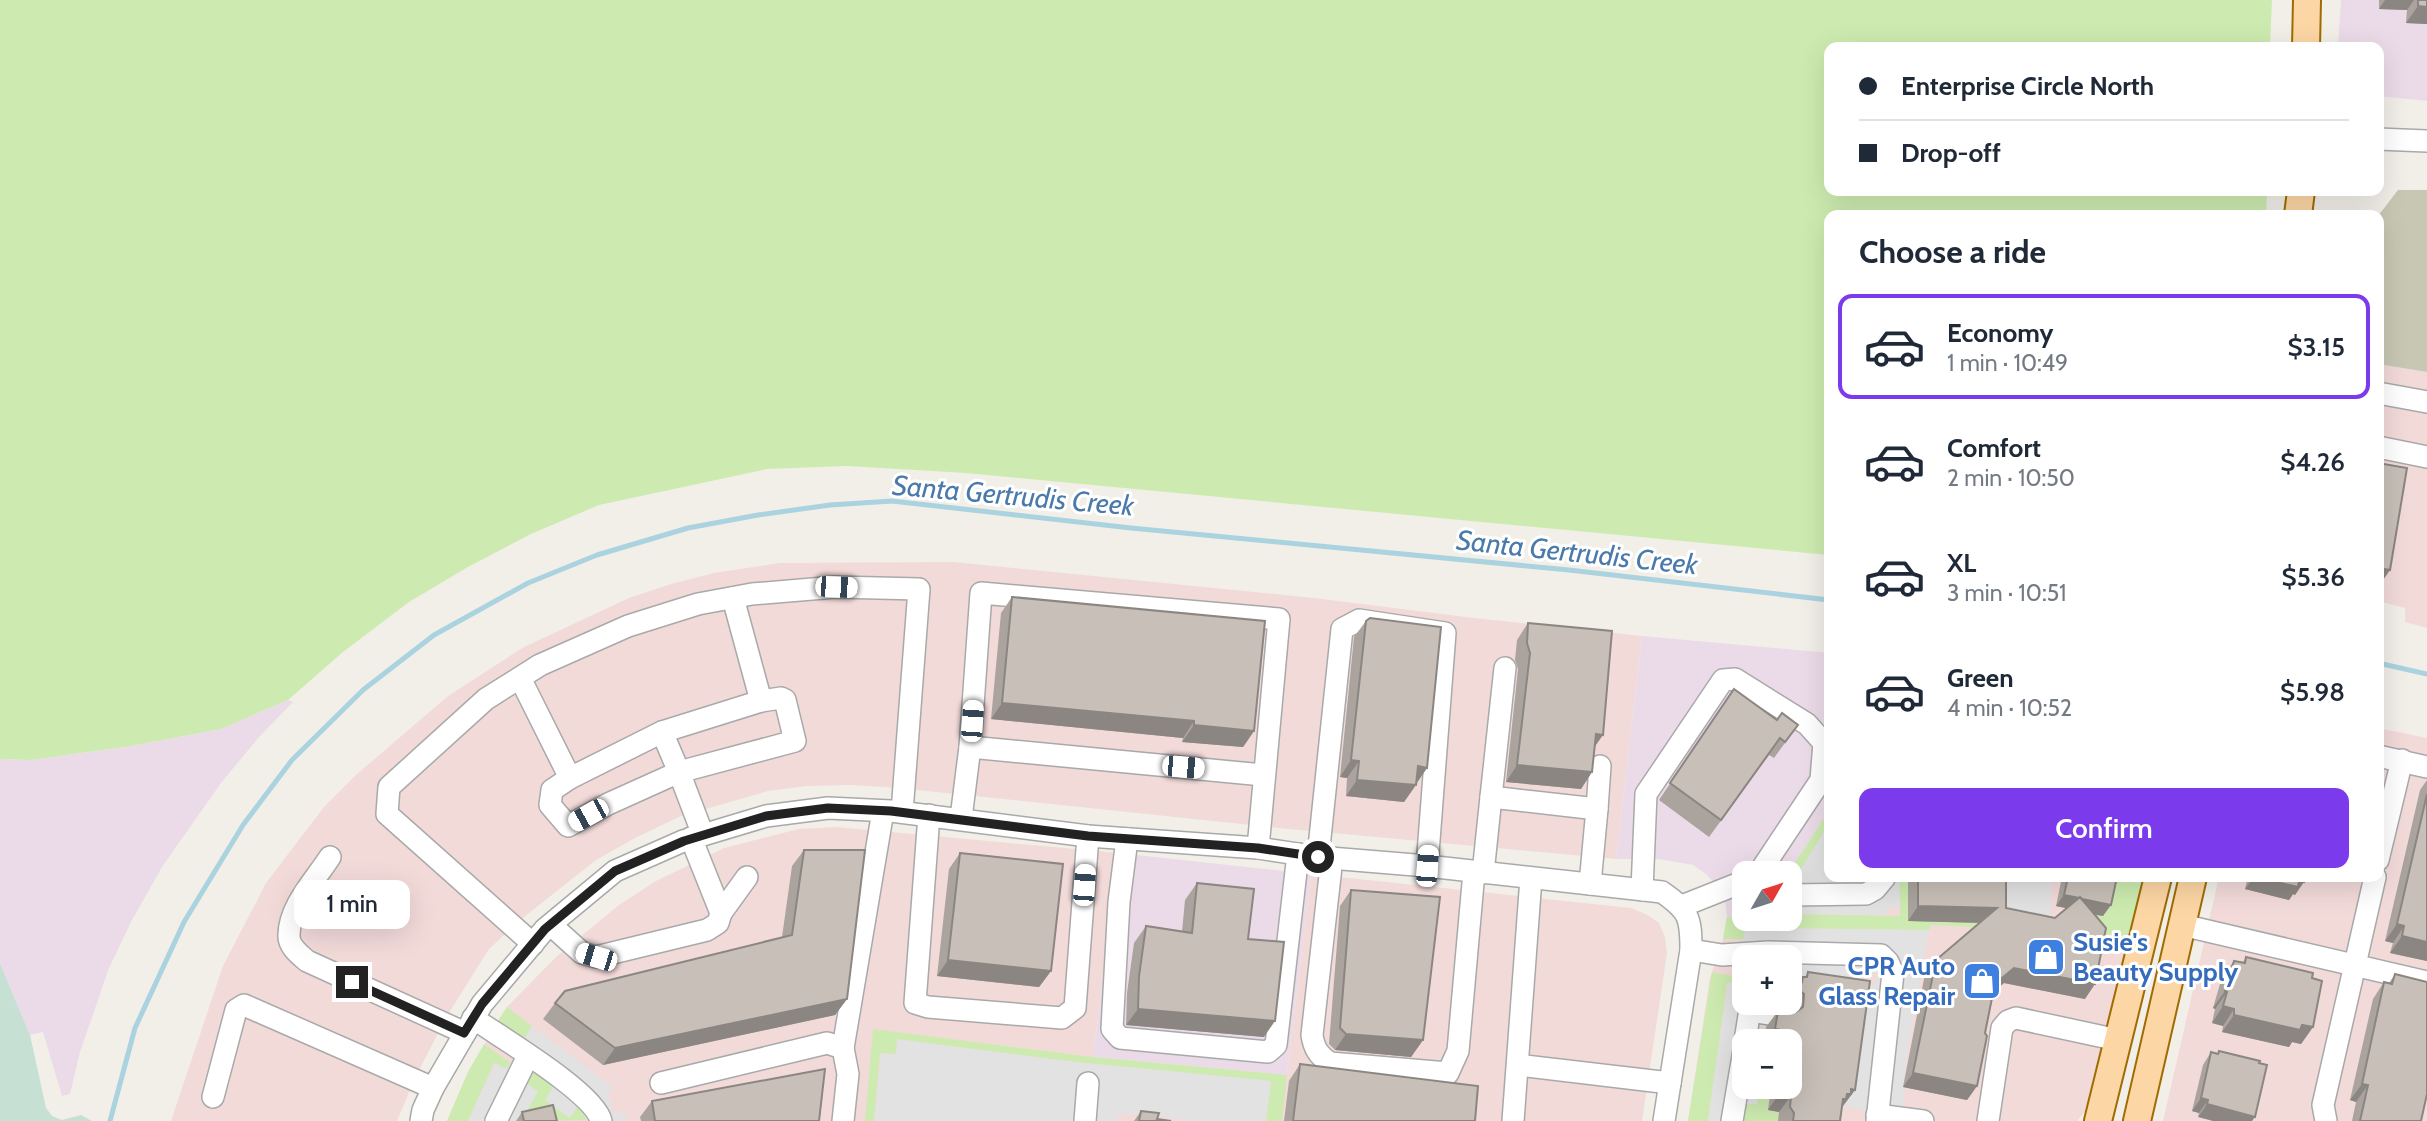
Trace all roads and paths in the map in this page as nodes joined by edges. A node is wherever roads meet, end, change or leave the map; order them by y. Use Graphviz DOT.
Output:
graph roads {
  1 [pos="2308,0"];
  2 [pos="2306,42"];
  3 [pos="2384,139"];
  4 [pos="2427,141"];
  5 [pos="2384,394"];
  6 [pos="2427,402"];
  7 [pos="2384,448"];
  8 [pos="2427,457"];
  9 [pos="733,598"];
  10 [pos="1505,668"];
  11 [pos="520,678"];
  12 [pos="761,701"];
  13 [pos="662,732"];
  14 [pos="970,747"];
  15 [pos="2384,757"];
  16 [pos="2402,760"];
  17 [pos="1600,766"];
  18 [pos="2427,767"];
  19 [pos="679,772"];
  20 [pos="1263,775"];
  21 [pos="570,778"];
  22 [pos="1492,797"];
  23 [pos="1597,809"];
  24 [pos="892,812"];
  25 [pos="929,815"];
  26 [pos="961,818"];
  27 [pos="2384,835"];
  28 [pos="697,836"];
  29 [pos="1088,836"];
  30 [pos="1127,839"];
  31 [pos="1258,848"];
  32 [pos="1316,856"];
  33 [pos="330,858"];
  34 [pos="1767,861"];
  35 [pos="1427,866"];
  36 [pos="1479,872"];
  37 [pos="747,877"];
  38 [pos="1531,878"];
  39 [pos="1881,882"];
  40 [pos="2157,882"];
  41 [pos="2176,882"];
  42 [pos="2192,882"];
  43 [pos="2374,882"];
  44 [pos="1590,884"];
  45 [pos="1732,886"];
  46 [pos="1642,890"];
  47 [pos="1802,895"];
  48 [pos="1732,898"];
  49 [pos="1682,906"];
  50 [pos="721,913"];
  51 [pos="551,925"];
  52 [pos="2182,925"];
  53 [pos="533,944"];
  54 [pos="1691,950"];
  55 [pos="1802,955"];
  56 [pos="1732,956"];
  57 [pos="2355,965"];
  58 [pos="2427,982"];
  59 [pos="1779,1015"];
  60 [pos="1782,1016"];
  61 [pos="469,1026"];
  62 [pos="2159,1026"];
  63 [pos="2118,1040"];
  64 [pos="843,1048"];
  65 [pos="528,1056"];
  66 [pos="1518,1065"];
  67 [pos="661,1083"];
  68 [pos="1088,1083"];
  69 [pos="1670,1083"];
  70 [pos="433,1088"];
  71 [pos="213,1097"];
  72 [pos="1736,1099"];
  73 [pos="1877,1118"];
  74 [pos="421,1121"];
  75 [pos="496,1121"];
  76 [pos="601,1121"];
  77 [pos="843,1121"];
  78 [pos="1085,1121"];
  79 [pos="1513,1121"];
  80 [pos="1664,1121"];
  81 [pos="1732,1121"];
  82 [pos="1923,1121"];
  83 [pos="1988,1121"];
  84 [pos="2098,1121"];
  85 [pos="2137,1121"];
  86 [pos="2326,1121"];
  1 -- 2 [label="main road"];
  3 -- 4 [label="street"];
  5 -- 6 [label="street"];
  7 -- 8 [label="street"];
  9 -- 11 [label="street"];
  9 -- 12 [label="street"];
  9 -- 24 [label="street"];
  10 -- 22 [label="street"];
  11 -- 21 [label="street"];
  11 -- 53 [label="street"];
  12 -- 13 [label="street"];
  12 -- 19 [label="street"];
  13 -- 19 [label="street"];
  13 -- 21 [label="street"];
  14 -- 20 [label="street"];
  14 -- 20 [label="street"];
  14 -- 26 [label="street"];
  15 -- 16 [label="street"];
  16 -- 18 [label="street"];
  16 -- 27 [label="street"];
  17 -- 23 [label="street"];
  19 -- 21 [label="street"];
  19 -- 28 [label="street"];
  20 -- 31 [label="street"];
  22 -- 23 [label="street"];
  22 -- 36 [label="street"];
  23 -- 44 [label="street"];
  24 -- 25 [label="street"];
  24 -- 28 [label="street"];
  24 -- 64 [label="street"];
  25 -- 26 [label="street"];
  25 -- 29 [label="street"];
  26 -- 29 [label="street"];
  28 -- 50 [label="street"];
  28 -- 51 [label="street"];
  29 -- 30 [label="street"];
  30 -- 31 [label="street"];
  30 -- 32 [label="street"];
  31 -- 32 [label="street"];
  32 -- 35 [label="street"];
  32 -- 35 [label="street"];
  32 -- 36 [label="street"];
  33 -- 61 [label="street"];
  34 -- 46 [label="street"];
  35 -- 36 [label="street"];
  36 -- 38 [label="street"];
  37 -- 50 [label="street"];
  38 -- 44 [label="street"];
  38 -- 66 [label="street"];
  39 -- 47 [label="street"];
  40 -- 63 [label="main road"];
  41 -- 62 [label="main road"];
  42 -- 52 [label="main road"];
  43 -- 57 [label="street"];
  44 -- 46 [label="street"];
  45 -- 49 [label="street"];
  46 -- 49 [label="street"];
  48 -- 49 [label="street"];
  49 -- 54 [label="street"];
  50 -- 51 [label="street"];
  51 -- 53 [label="street"];
  52 -- 57 [label="street"];
  52 -- 62 [label="main road"];
  53 -- 61 [label="street"];
  54 -- 56 [label="street"];
  54 -- 69 [label="street"];
  55 -- 73 [label="street"];
  57 -- 58 [label="street"];
  57 -- 86 [label="street"];
  59 -- 60 [label="street"];
  61 -- 65 [label="street"];
  61 -- 70 [label="street"];
  62 -- 85 [label="main road"];
  63 -- 83 [label="street"];
  63 -- 84 [label="main road"];
  64 -- 67 [label="street"];
  64 -- 77 [label="street"];
  65 -- 75 [label="street"];
  65 -- 76 [label="street"];
  66 -- 69 [label="street"];
  66 -- 79 [label="street"];
  68 -- 78 [label="street"];
  69 -- 80 [label="street"];
  70 -- 71 [label="street"];
  70 -- 74 [label="street"];
  72 -- 81 [label="street"];
  73 -- 82 [label="street"];
}
